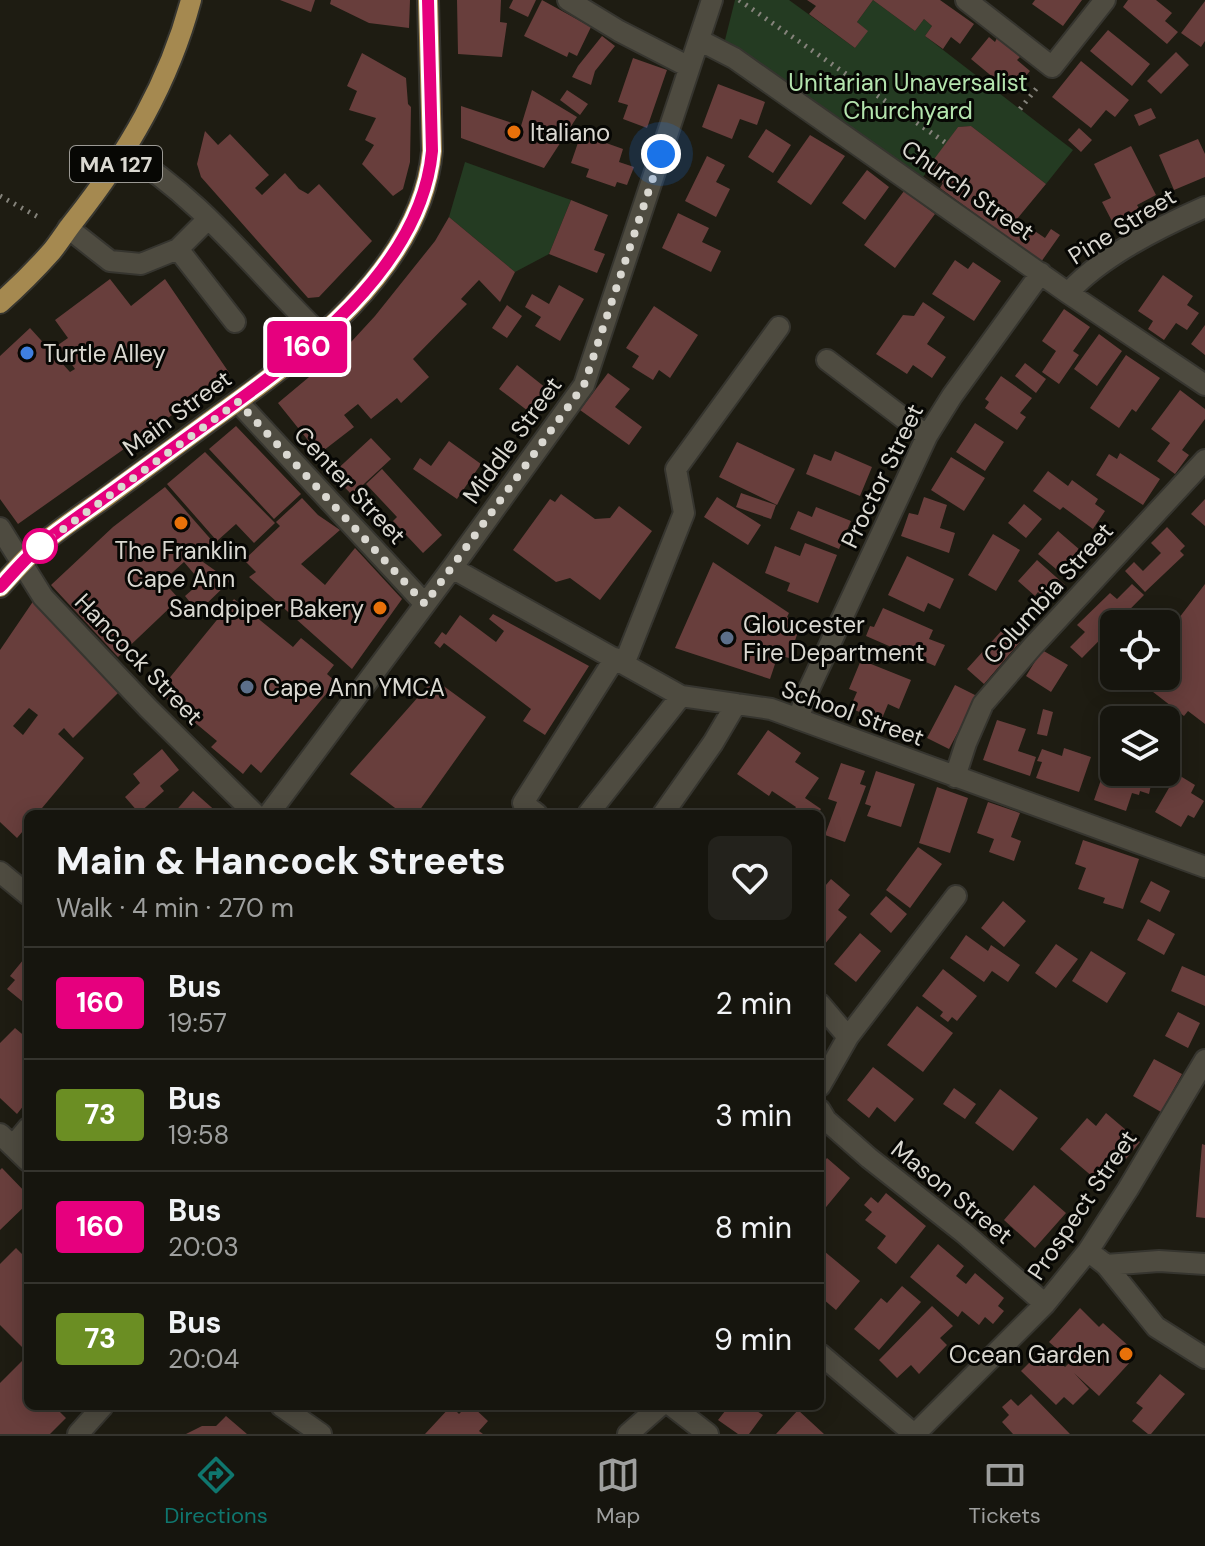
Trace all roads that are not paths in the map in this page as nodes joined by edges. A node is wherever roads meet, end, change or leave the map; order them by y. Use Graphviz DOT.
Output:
graph roads {
  1 [pos="191,0"];
  2 [pos="428,0"];
  3 [pos="568,0"];
  4 [pos="712,0"];
  5 [pos="966,0"];
  6 [pos="1105,0"];
  7 [pos="699,40"];
  8 [pos="689,67"];
  9 [pos="124,152"];
  10 [pos="1205,207"];
  11 [pos="208,219"];
  12 [pos="68,228"];
  13 [pos="178,249"];
  14 [pos="1041,273"];
  15 [pos="1068,293"];
  16 [pos="0,303"];
  17 [pos="235,322"];
  18 [pos="779,327"];
  19 [pos="321,335"];
  20 [pos="827,360"];
  21 [pos="1205,385"];
  22 [pos="238,402"];
  23 [pos="927,436"];
  24 [pos="1205,460"];
  25 [pos="0,528"];
  26 [pos="21,563"];
  27 [pos="452,568"];
  28 [pos="0,587"];
  29 [pos="425,604"];
  30 [pos="620,661"];
  31 [pos="681,696"];
  32 [pos="736,704"];
  33 [pos="798,719"];
  34 [pos="955,777"];
  35 [pos="251,810"];
  36 [pos="272,810"];
  37 [pos="532,810"];
  38 [pos="591,810"];
  39 [pos="666,810"];
  40 [pos="1205,867"];
  41 [pos="0,872"];
  42 [pos="24,892"];
  43 [pos="956,896"];
  44 [pos="824,1009"];
  45 [pos="848,1037"];
  46 [pos="1205,1060"];
  47 [pos="824,1079"];
  48 [pos="1199,1086"];
  49 [pos="824,1116"];
  50 [pos="24,1130"];
  51 [pos="6,1140"];
  52 [pos="24,1157"];
  53 [pos="1088,1251"];
  54 [pos="1205,1264"];
  55 [pos="1106,1265"];
  56 [pos="1045,1304"];
  57 [pos="824,1357"];
  58 [pos="1205,1358"];
  59 [pos="99,1410"];
  60 [pos="287,1410"];
  61 [pos="655,1410"];
  62 [pos="677,1410"];
  63 [pos="78,1434"];
  64 [pos="321,1434"];
  65 [pos="628,1434"];
  66 [pos="708,1434"];
  67 [pos="915,1434"];
  1 -- 9 [label="main road, MA 127"];
  2 -- 19 [label="main road, Main Street"];
  3 -- 8 [label="street"];
  4 -- 7 [label="street, Middle Street"];
  5 -- 6 [label="street"];
  7 -- 8 [label="street, Middle Street"];
  7 -- 14 [label="street, Church Street"];
  8 -- 27 [label="street, Middle Street"];
  9 -- 11 [label="street"];
  9 -- 12 [label="main road, MA 127"];
  10 -- 15 [label="street, Pine Street"];
  11 -- 13 [label="street"];
  11 -- 19 [label="street"];
  12 -- 13 [label="street"];
  12 -- 16 [label="main road, MA 127"];
  13 -- 17 [label="street"];
  14 -- 15 [label="street, Church Street"];
  14 -- 23 [label="street, Proctor Street"];
  15 -- 21 [label="street, Church Street"];
  18 -- 30 [label="street"];
  19 -- 22 [label="main road, Main Street"];
  20 -- 23 [label="street"];
  22 -- 26 [label="main road, Main Street"];
  22 -- 29 [label="street, Center Street"];
  23 -- 33 [label="street, Proctor Street"];
  24 -- 34 [label="street, Columbia Street"];
  25 -- 26 [label="street, Hancock Street"];
  26 -- 28 [label="main road, Main Street"];
  26 -- 35 [label="street, Hancock Street"];
  27 -- 29 [label="street, Middle Street"];
  27 -- 30 [label="street, School Street"];
  29 -- 36 [label="street, Middle Street"];
  30 -- 31 [label="street, School Street"];
  30 -- 37 [label="street"];
  31 -- 32 [label="street, School Street"];
  31 -- 38 [label="street"];
  32 -- 33 [label="street, School Street"];
  32 -- 39 [label="street"];
  33 -- 34 [label="street, School Street"];
  34 -- 40 [label="street, School Street"];
  41 -- 42 [label="street"];
  43 -- 45 [label="street"];
  44 -- 45 [label="street"];
  45 -- 47 [label="street"];
  46 -- 48 [label="street, Prospect Street"];
  48 -- 53 [label="street, Prospect Street"];
  49 -- 56 [label="street, Mason Street"];
  50 -- 51 [label="street"];
  51 -- 52 [label="street"];
  53 -- 55 [label="street"];
  53 -- 56 [label="street, Prospect Street"];
  54 -- 55 [label="street"];
  55 -- 58 [label="street"];
  56 -- 67 [label="street, Prospect Street"];
  57 -- 67 [label="street"];
  59 -- 63 [label="street"];
  60 -- 64 [label="street"];
  61 -- 65 [label="street"];
  62 -- 66 [label="street"];
}
